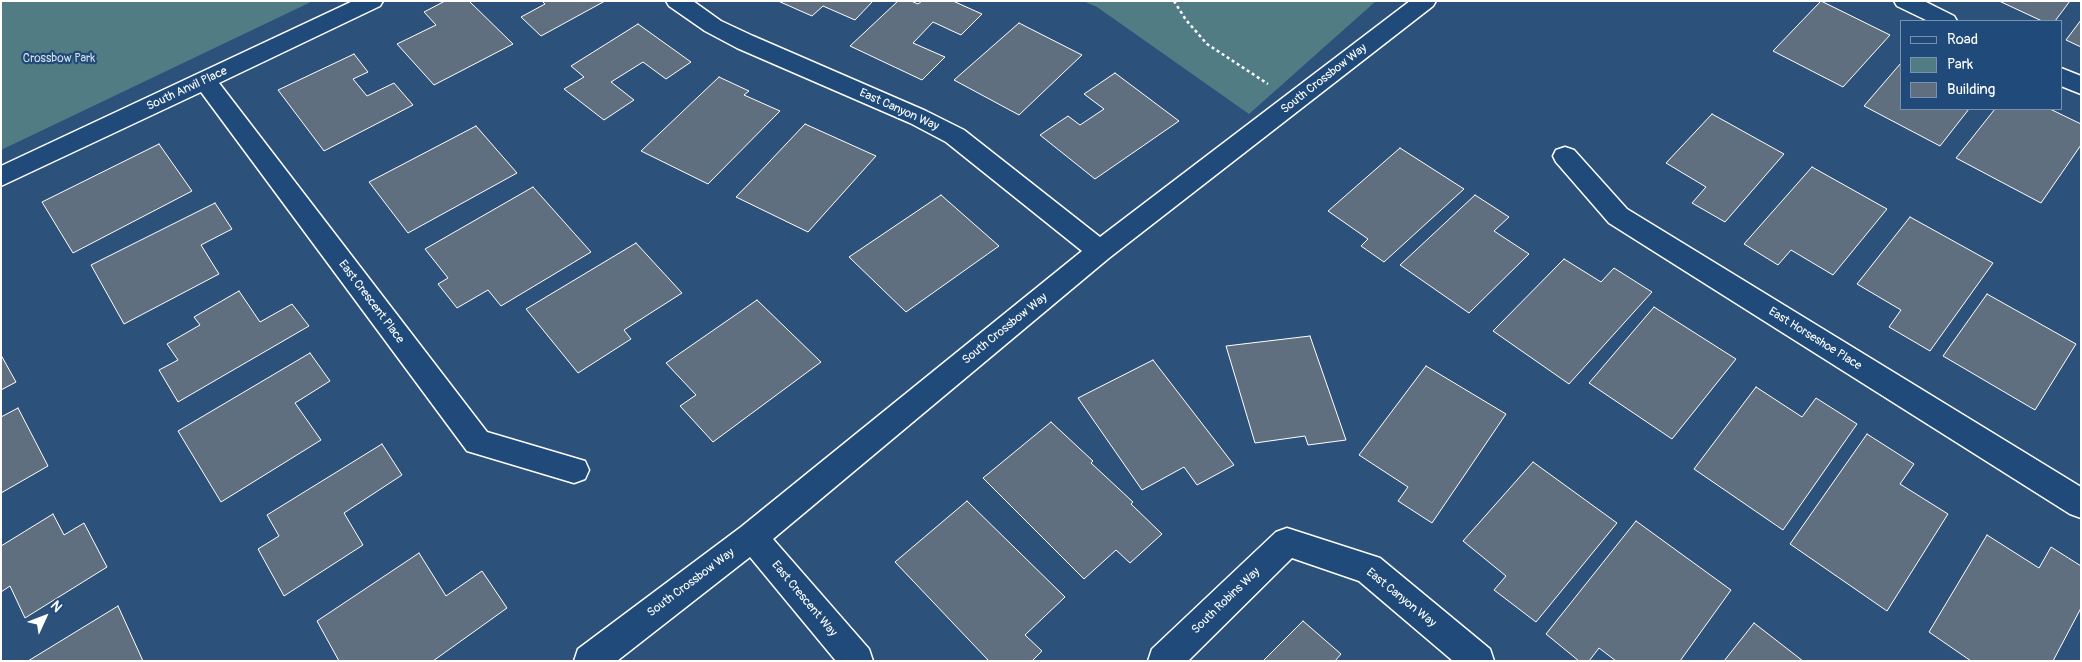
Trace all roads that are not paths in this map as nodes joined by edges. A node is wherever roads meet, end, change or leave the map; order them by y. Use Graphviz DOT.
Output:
graph roads {
  1 [pos="372,1"];
  2 [pos="677,1"];
  3 [pos="1425,1"];
  4 [pos="1904,1"];
  5 [pos="1944,20"];
  6 [pos="2062,76"];
  7 [pos="205,80"];
  8 [pos="2081,86"];
  9 [pos="1565,156"];
  10 [pos="1,177"];
  11 [pos="1100,251"];
  12 [pos="574,470"];
  13 [pos="2081,504"];
  14 [pos="752,537"];
  15 [pos="1287,542"];
  16 [pos="590,661"];
  17 [pos="857,661"];
  18 [pos="1164,661"];
  19 [pos="1478,661"];
  1 -- 7 [label="street, South Anvil Place"];
  2 -- 11 [label="street, East Canyon Way"];
  3 -- 11 [label="street, South Crossbow Way"];
  4 -- 5 [label="street"];
  6 -- 8 [label="street"];
  7 -- 10 [label="street, South Anvil Place"];
  7 -- 12 [label="street, East Crescent Place"];
  9 -- 13 [label="street, East Horseshoe Place"];
  11 -- 14 [label="street, South Crossbow Way"];
  14 -- 16 [label="street, South Crossbow Way"];
  14 -- 17 [label="street, East Crescent Way"];
  15 -- 18 [label="street, South Robins Way"];
  15 -- 19 [label="street, East Canyon Way"];
}
